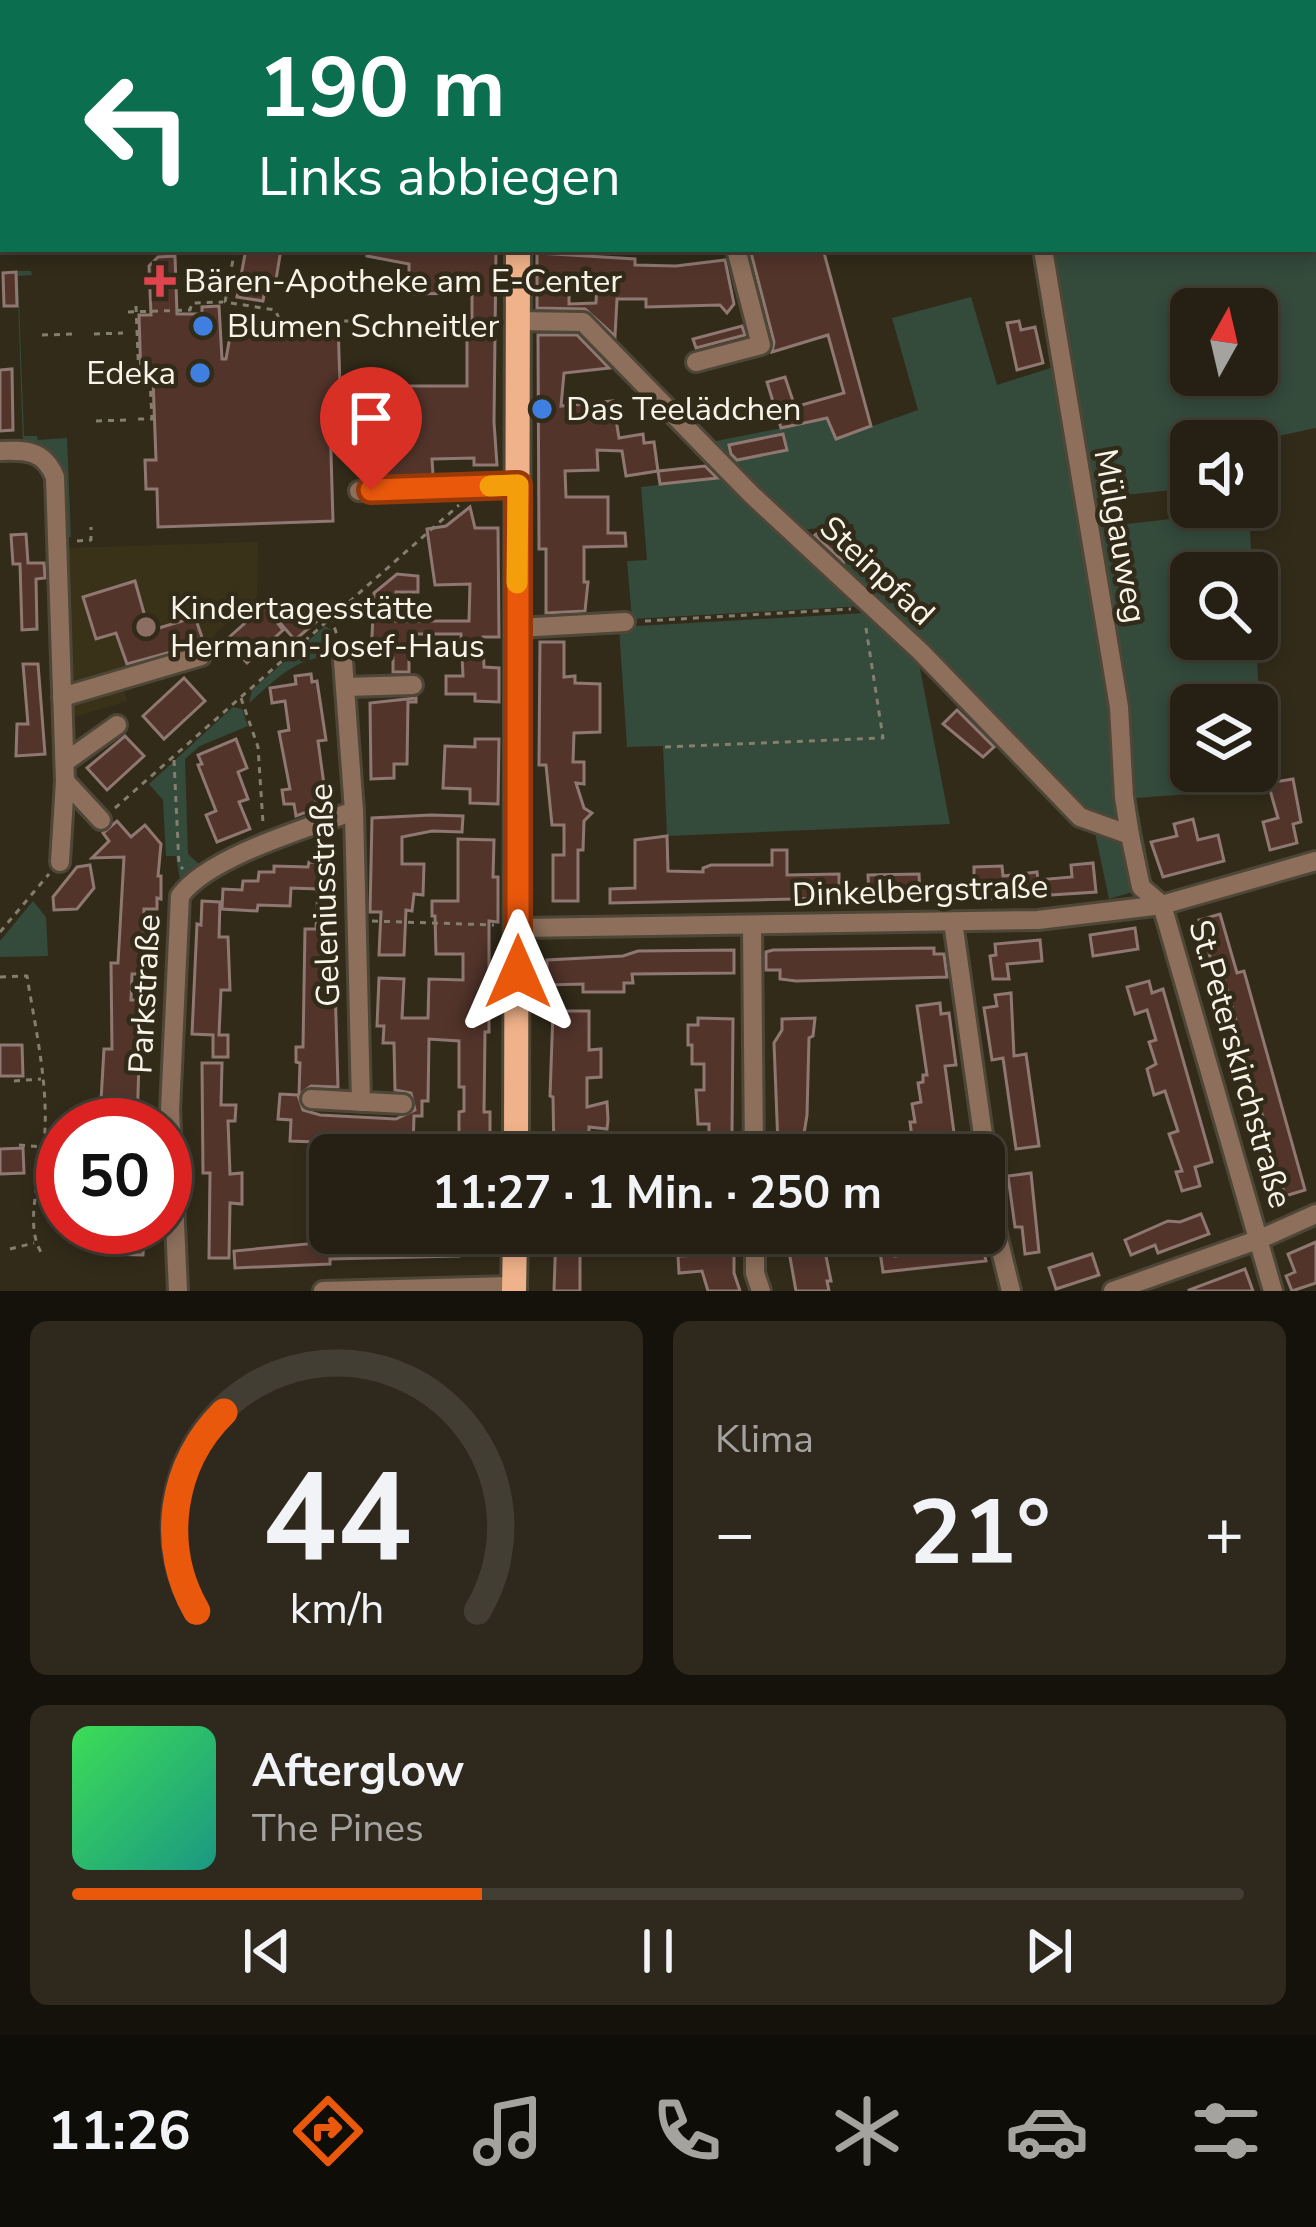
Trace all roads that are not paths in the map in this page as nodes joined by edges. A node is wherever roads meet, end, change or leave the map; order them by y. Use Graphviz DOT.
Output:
graph roads {
  1 [pos="518,252"];
  2 [pos="737,252"];
  3 [pos="1043,252"];
  4 [pos="517,320"];
  5 [pos="696,362"];
  6 [pos="0,452"];
  7 [pos="518,485"];
  8 [pos="358,490"];
  9 [pos="625,622"];
  10 [pos="517,628"];
  11 [pos="201,656"];
  12 [pos="343,661"];
  13 [pos="412,686"];
  14 [pos="345,687"];
  15 [pos="62,698"];
  16 [pos="117,725"];
  17 [pos="65,772"];
  18 [pos="354,811"];
  19 [pos="100,820"];
  20 [pos="1130,835"];
  21 [pos="60,862"];
  22 [pos="1316,862"];
  23 [pos="1162,905"];
  24 [pos="953,922"];
  25 [pos="752,927"];
  26 [pos="519,928"];
  27 [pos="311,1099"];
  28 [pos="361,1102"];
  29 [pos="403,1104"];
  30 [pos="516,1134"];
  31 [pos="754,1134"];
  32 [pos="1316,1214"];
  33 [pos="1260,1239"];
  34 [pos="514,1254"];
  35 [pos="755,1254"];
  36 [pos="514,1288"];
  37 [pos="178,1291"];
  38 [pos="327,1291"];
  39 [pos="761,1291"];
  40 [pos="1011,1291"];
  41 [pos="1113,1291"];
  42 [pos="1273,1291"];
  1 -- 4 [label="main road"];
  2 -- 5 [label="street"];
  3 -- 20 [label="street, Mülgauweg"];
  4 -- 7 [label="main road"];
  4 -- 20 [label="street, Steinpfad"];
  6 -- 15 [label="street"];
  7 -- 8 [label="street"];
  7 -- 10 [label="main road"];
  9 -- 10 [label="street"];
  10 -- 26 [label="main road"];
  11 -- 15 [label="street"];
  12 -- 14 [label="street, Geleniusstraße"];
  13 -- 14 [label="street"];
  14 -- 18 [label="street, Geleniusstraße"];
  15 -- 17 [label="street"];
  16 -- 17 [label="street"];
  17 -- 19 [label="street"];
  17 -- 21 [label="street"];
  18 -- 28 [label="street, Geleniusstraße"];
  18 -- 37 [label="street, Parkstraße"];
  20 -- 23 [label="street"];
  22 -- 23 [label="street, Dinkelbergstraße"];
  23 -- 24 [label="street, Dinkelbergstraße"];
  23 -- 33 [label="street, St.Peterskirchstraße"];
  24 -- 25 [label="street, Dinkelbergstraße"];
  24 -- 40 [label="street"];
  25 -- 26 [label="street, Dinkelbergstraße"];
  25 -- 31 [label="street"];
  26 -- 30 [label="main road"];
  27 -- 28 [label="street"];
  28 -- 29 [label="street"];
  32 -- 33 [label="street"];
  33 -- 41 [label="street"];
  33 -- 42 [label="street, St.Peterskirchstraße"];
  34 -- 36 [label="main road"];
  35 -- 39 [label="street"];
  36 -- 38 [label="street"];
}
